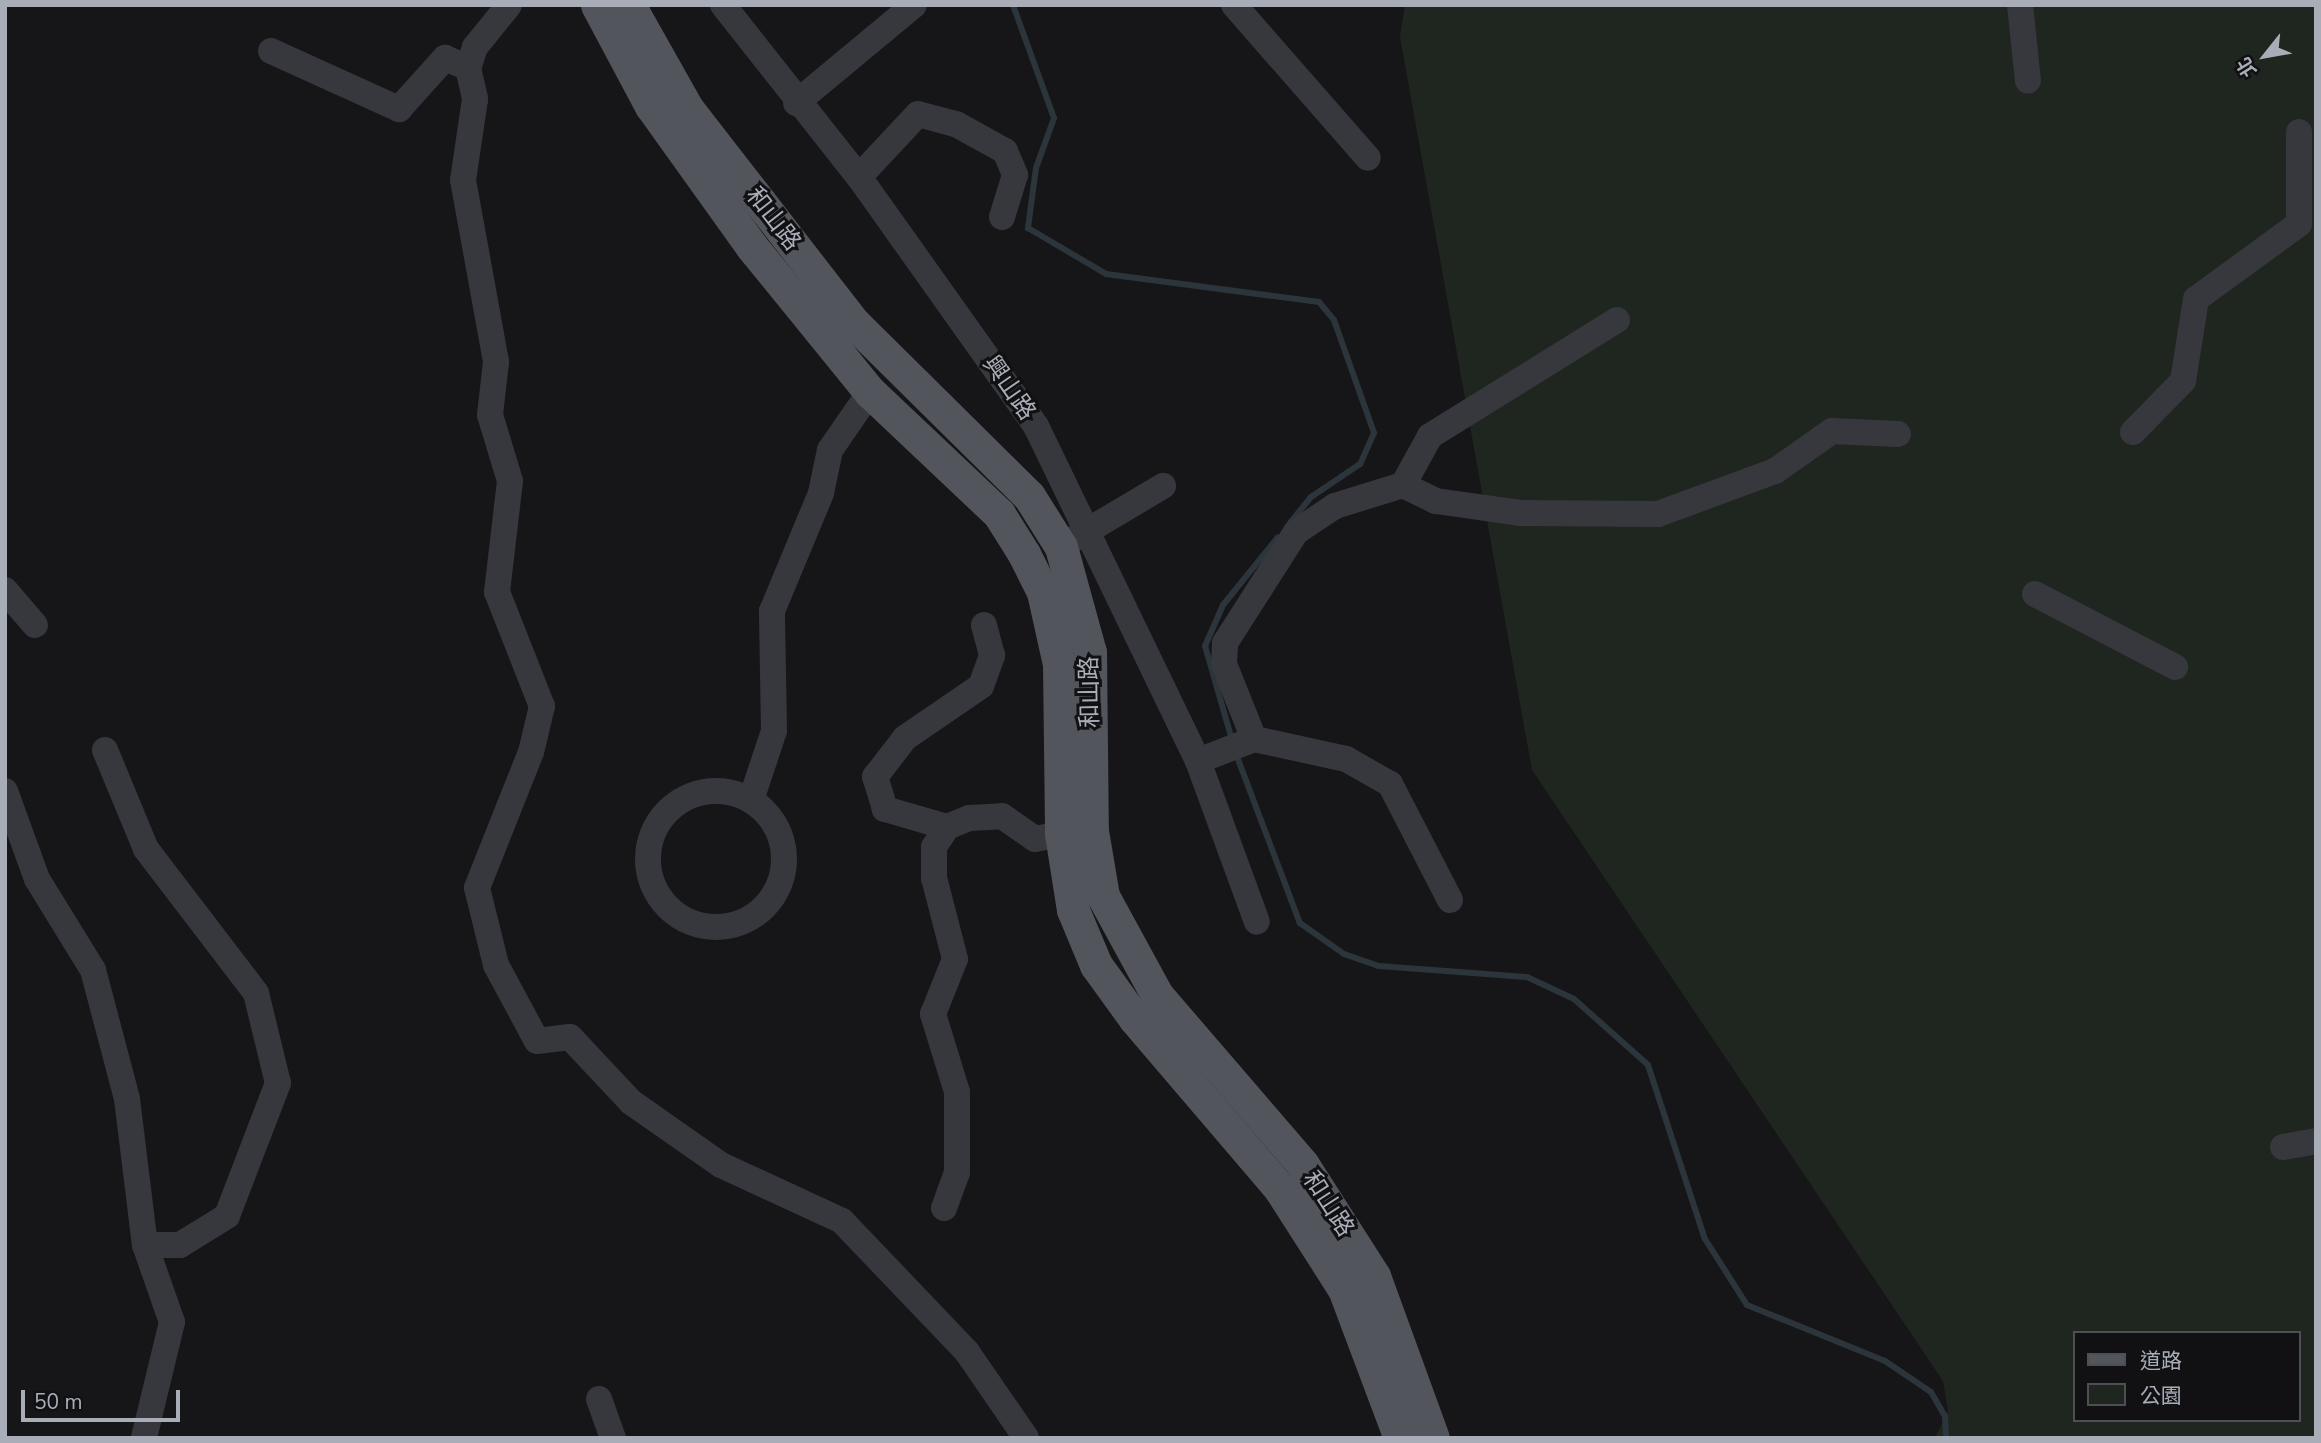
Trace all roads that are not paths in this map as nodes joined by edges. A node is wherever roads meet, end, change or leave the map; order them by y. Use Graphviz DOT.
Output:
graph roads {
  1 [pos="509,5"];
  2 [pos="597,5"];
  3 [pos="629,5"];
  4 [pos="723,5"];
  5 [pos="914,5"];
  6 [pos="1234,5"];
  7 [pos="2020,5"];
  8 [pos="271,51"];
  9 [pos="468,68"];
  10 [pos="2028,81"];
  11 [pos="796,103"];
  12 [pos="2299,132"];
  13 [pos="1368,158"];
  14 [pos="859,177"];
  15 [pos="1002,217"];
  16 [pos="1617,320"];
  17 [pos="870,392"];
  18 [pos="2133,432"];
  19 [pos="1898,434"];
  20 [pos="1403,485"];
  21 [pos="1163,486"];
  22 [pos="1074,539"];
  23 [pos="5,590"];
  24 [pos="2035,594"];
  25 [pos="35,625"];
  26 [pos="984,625"];
  27 [pos="2175,667"];
  28 [pos="1254,740"];
  29 [pos="104,750"];
  30 [pos="1198,761"];
  31 [pos="5,790"];
  32 [pos="751,800"];
  33 [pos="947,827"];
  34 [pos="1061,834"];
  35 [pos="1450,900"];
  36 [pos="1257,922"];
  37 [pos="2316,1141"];
  38 [pos="2283,1147"];
  39 [pos="944,1208"];
  40 [pos="145,1245"];
  41 [pos="599,1399"];
  42 [pos="144,1438"];
  43 [pos="613,1438"];
  44 [pos="1026,1438"];
  45 [pos="1400,1438"];
  46 [pos="1433,1438"];
  1 -- 9 [label="street"];
  2 -- 17 [label="main road, 和山路"];
  3 -- 22 [label="main road, 和山路"];
  4 -- 11 [label="street, 興山路"];
  5 -- 11 [label="street"];
  6 -- 13 [label="street"];
  7 -- 10 [label="street"];
  8 -- 9 [label="street"];
  9 -- 44 [label="street"];
  11 -- 14 [label="street, 興山路"];
  12 -- 18 [label="street"];
  14 -- 15 [label="street"];
  14 -- 22 [label="street, 興山路"];
  16 -- 20 [label="street"];
  17 -- 32 [label="street"];
  17 -- 34 [label="main road, 和山路"];
  19 -- 20 [label="street"];
  20 -- 28 [label="street"];
  21 -- 22 [label="street"];
  22 -- 30 [label="street, 興山路"];
  22 -- 46 [label="main road, 和山路"];
  23 -- 25 [label="street"];
  24 -- 27 [label="street"];
  26 -- 33 [label="street"];
  28 -- 30 [label="street"];
  28 -- 35 [label="street"];
  29 -- 40 [label="street"];
  30 -- 36 [label="street, 興山路"];
  31 -- 40 [label="street"];
  32 -- 32 [label="street"];
  33 -- 34 [label="street"];
  33 -- 39 [label="street"];
  34 -- 45 [label="main road, 和山路"];
  37 -- 38 [label="street"];
  40 -- 42 [label="street"];
  41 -- 43 [label="street"];
}
